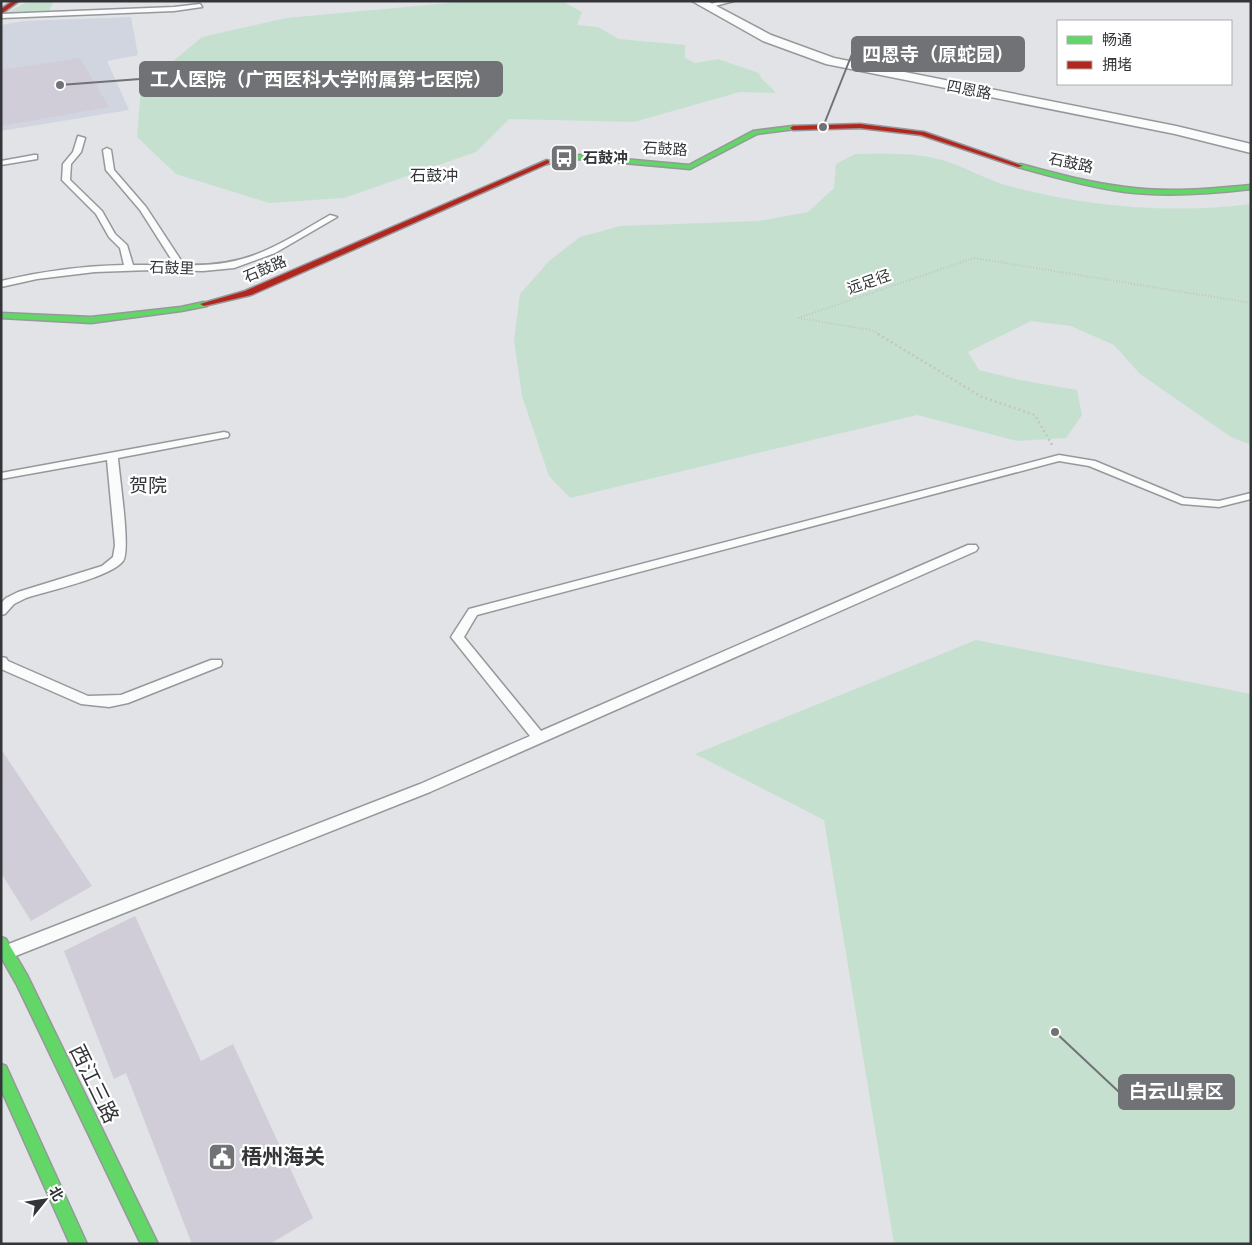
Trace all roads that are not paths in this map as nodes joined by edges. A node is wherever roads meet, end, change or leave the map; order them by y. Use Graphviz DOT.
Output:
graph roads {
  1 [pos="17,1"];
  2 [pos="730,1"];
  3 [pos="702,4"];
  4 [pos="200,6"];
  5 [pos="1,14"];
  6 [pos="81,138"];
  7 [pos="1251,149"];
  8 [pos="107,150"];
  9 [pos="34,157"];
  10 [pos="1,163"];
  11 [pos="1251,188"];
  12 [pos="333,217"];
  13 [pos="129,267"];
  14 [pos="181,268"];
  15 [pos="1,284"];
  16 [pos="1,314"];
  17 [pos="224,435"];
  18 [pos="112,455"];
  19 [pos="1,476"];
  20 [pos="1251,496"];
  21 [pos="972,548"];
  22 [pos="1,612"];
  23 [pos="1,660"];
  24 [pos="216,664"];
  25 [pos="539,738"];
  26 [pos="4,947"];
  27 [pos="1,1071"];
  28 [pos="79,1244"];
  29 [pos="150,1244"];
  1 -- 5 [label="street"];
  2 -- 3 [label="lane"];
  3 -- 7 [label="street, 四恩路"];
  4 -- 5 [label="lane"];
  6 -- 13 [label="lane"];
  8 -- 14 [label="lane"];
  9 -- 10 [label="lane"];
  11 -- 16 [label="street, 石鼓路"];
  12 -- 14 [label="lane, 石鼓里"];
  13 -- 14 [label="lane, 石鼓里"];
  13 -- 15 [label="lane, 石鼓里"];
  17 -- 18 [label="lane"];
  18 -- 19 [label="lane"];
  18 -- 22 [label="lane"];
  20 -- 25 [label="lane"];
  21 -- 25 [label="lane"];
  23 -- 24 [label="lane"];
  25 -- 26 [label="lane"];
  26 -- 29 [label="street, 西江三路"];
  27 -- 28 [label="street"];
}
